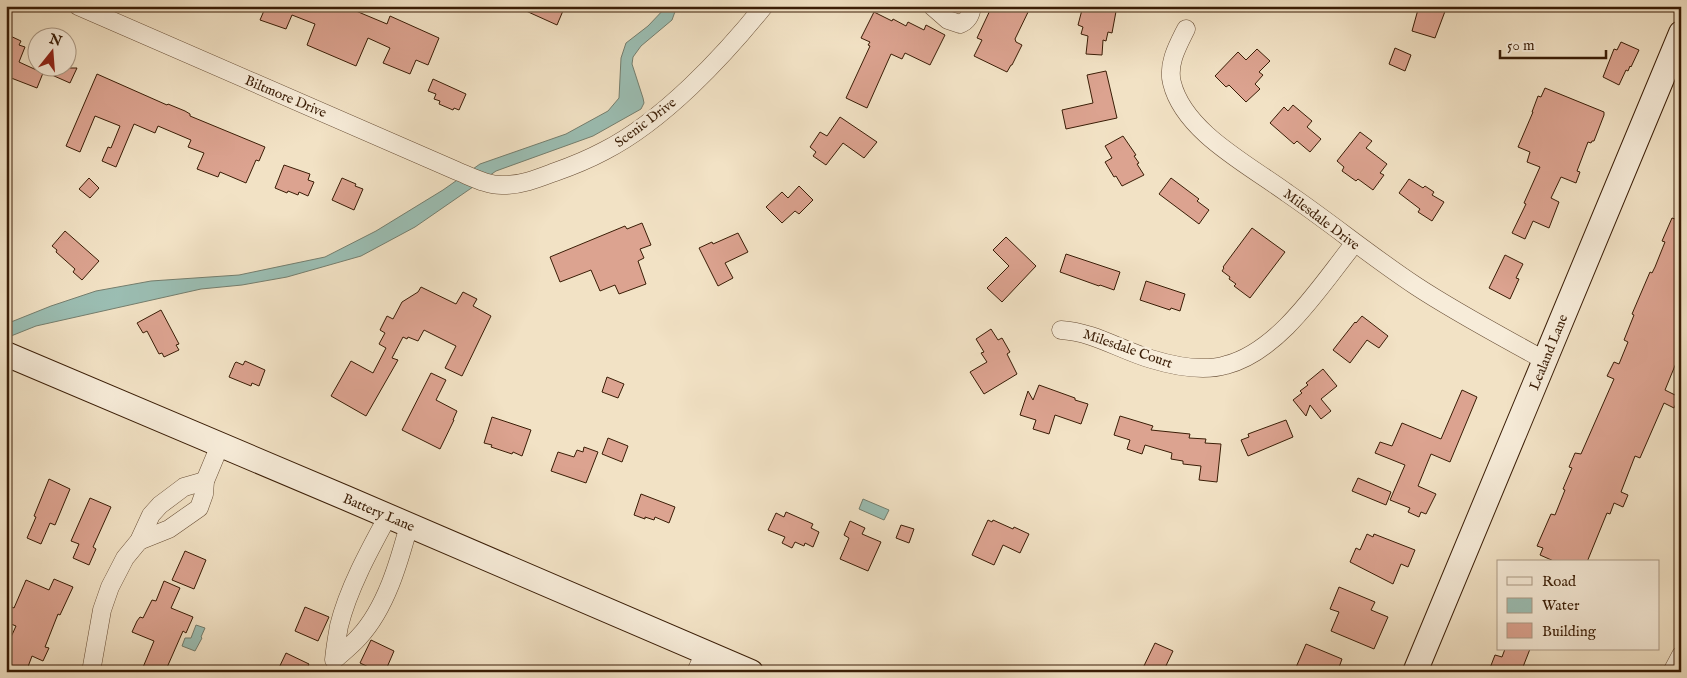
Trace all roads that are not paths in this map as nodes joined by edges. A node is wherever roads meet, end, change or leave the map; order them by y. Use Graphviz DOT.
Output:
graph roads {
  1 [pos="78,6"];
  2 [pos="764,6"];
  3 [pos="932,6"];
  4 [pos="972,6"];
  5 [pos="1186,29"];
  6 [pos="1681,33"];
  7 [pos="490,183"];
  8 [pos="1354,244"];
  9 [pos="1061,330"];
  10 [pos="6,354"];
  11 [pos="1544,360"];
  12 [pos="220,445"];
  13 [pos="205,481"];
  14 [pos="398,520"];
  15 [pos="139,541"];
  16 [pos="1681,655"];
  17 [pos="701,662"];
  18 [pos="331,666"];
  19 [pos="91,672"];
  20 [pos="751,672"];
  21 [pos="1415,672"];
  22 [pos="1672,672"];
  1 -- 7 [label="street, Biltmore Drive"];
  2 -- 7 [label="street, Scenic Drive"];
  3 -- 4 [label="street"];
  5 -- 8 [label="street, Milesdale Drive"];
  6 -- 11 [label="main road, Lealand Lane"];
  8 -- 9 [label="street, Milesdale Court"];
  8 -- 11 [label="street, Milesdale Drive"];
  10 -- 12 [label="main road, Battery Lane"];
  11 -- 21 [label="main road, Lealand Lane"];
  12 -- 13 [label="street"];
  12 -- 14 [label="main road, Battery Lane"];
  13 -- 15 [label="street"];
  13 -- 15 [label="street"];
  14 -- 17 [label="main road, Battery Lane"];
  14 -- 18 [label="street"];
  14 -- 18 [label="street"];
  15 -- 19 [label="street"];
  16 -- 22 [label="street"];
  17 -- 20 [label="main road, Battery Lane"];
}
